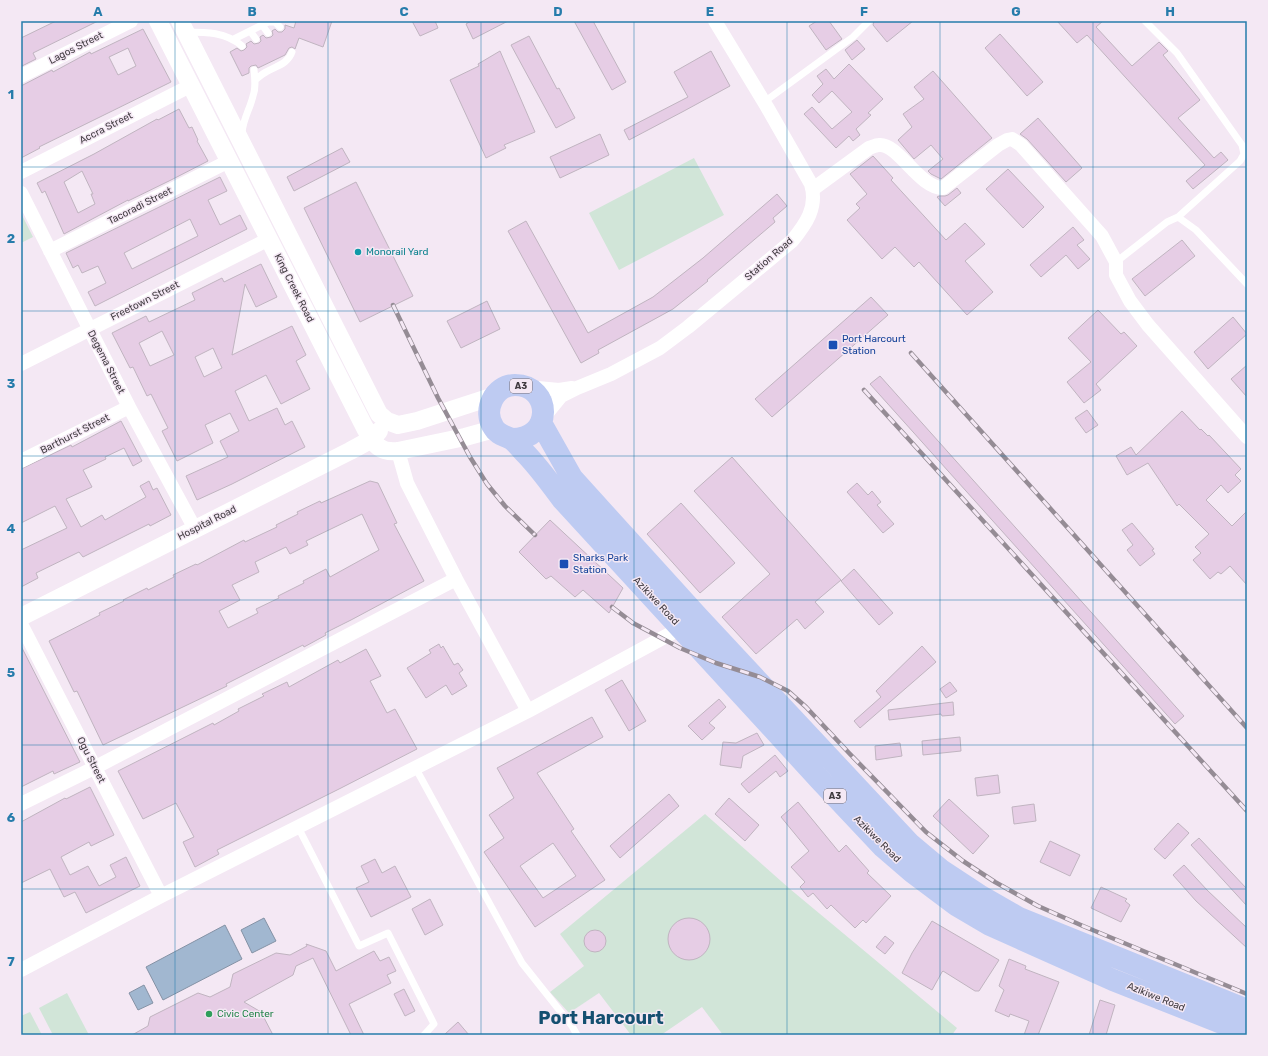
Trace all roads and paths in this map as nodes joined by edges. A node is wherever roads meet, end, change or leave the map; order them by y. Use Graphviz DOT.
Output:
graph roads {
  1 [pos="130,21"];
  2 [pos="158,21"];
  3 [pos="715,21"];
  4 [pos="869,21"];
  5 [pos="1145,21"];
  6 [pos="262,25"];
  7 [pos="183,26"];
  8 [pos="280,27"];
  9 [pos="250,31"];
  10 [pos="268,33"];
  11 [pos="234,39"];
  12 [pos="256,39"];
  13 [pos="242,46"];
  14 [pos="292,52"];
  15 [pos="254,70"];
  16 [pos="21,76"];
  17 [pos="255,80"];
  18 [pos="192,85"];
  19 [pos="764,102"];
  20 [pos="241,141"];
  21 [pos="229,161"];
  22 [pos="21,172"];
  23 [pos="813,189"];
  24 [pos="21,193"];
  25 [pos="1178,218"];
  26 [pos="269,239"];
  27 [pos="50,251"];
  28 [pos="1116,262"];
  29 [pos="1247,284"];
  30 [pos="90,328"];
  31 [pos="21,364"];
  32 [pos="525,386"];
  33 [pos="577,388"];
  34 [pos="494,396"];
  35 [pos="129,407"];
  36 [pos="542,420"];
  37 [pos="387,421"];
  38 [pos="503,434"];
  39 [pos="1247,437"];
  40 [pos="372,439"];
  41 [pos="398,452"];
  42 [pos="21,461"];
  43 [pos="195,529"];
  44 [pos="456,579"];
  45 [pos="21,617"];
  46 [pos="21,624"];
  47 [pos="681,628"];
  48 [pos="528,711"];
  49 [pos="94,768"];
  50 [pos="415,768"];
  51 [pos="21,804"];
  52 [pos="298,827"];
  53 [pos="161,896"];
  54 [pos="21,970"];
  55 [pos="1247,1010"];
  56 [pos="1247,1033"];
  57 [pos="424,1035"];
  58 [pos="577,1035"];
  1 -- 16 [label="street, Lagos Street"];
  2 -- 18 [label="street, King Creek Road"];
  3 -- 19 [label="street"];
  4 -- 19 [label="lane"];
  5 -- 25 [label="lane"];
  6 -- 8 [label="lane"];
  6 -- 9 [label="lane"];
  6 -- 10 [label="lane"];
  7 -- 11 [label="lane"];
  7 -- 20 [label="street, King Creek Road"];
  9 -- 11 [label="lane"];
  9 -- 12 [label="lane"];
  11 -- 13 [label="lane"];
  14 -- 17 [label="lane"];
  15 -- 17 [label="lane"];
  17 -- 20 [label="lane"];
  18 -- 21 [label="street, King Creek Road"];
  18 -- 22 [label="street, Accra Street"];
  19 -- 23 [label="street"];
  20 -- 37 [label="street, King Creek Road"];
  21 -- 26 [label="street, King Creek Road"];
  21 -- 27 [label="street, Tacoradi Street"];
  23 -- 28 [label="street"];
  23 -- 33 [label="street, Station Road"];
  24 -- 27 [label="street, Degema Street"];
  25 -- 28 [label="lane"];
  25 -- 29 [label="lane"];
  26 -- 30 [label="street, Freetown Street"];
  26 -- 40 [label="street, King Creek Road"];
  27 -- 30 [label="street, Degema Street"];
  28 -- 39 [label="street"];
  30 -- 31 [label="street, Freetown Street"];
  30 -- 35 [label="street, Degema Street"];
  32 -- 33 [label="street, Station Road"];
  32 -- 34 [label="main road, A3"];
  32 -- 36 [label="main road, A3"];
  33 -- 36 [label="street, Station Road"];
  34 -- 37 [label="street"];
  34 -- 38 [label="main road"];
  35 -- 42 [label="street, Barthurst Street"];
  35 -- 43 [label="street, Degema Street"];
  36 -- 38 [label="main road"];
  36 -- 55 [label="main road, Azikiwe Road / A3"];
  37 -- 40 [label="street, Hospital Road"];
  38 -- 41 [label="street, King Creek Road"];
  38 -- 47 [label="main road, Azikiwe Road / A3"];
  40 -- 41 [label="street, King Creek Road"];
  40 -- 43 [label="street, Hospital Road"];
  41 -- 44 [label="street"];
  43 -- 45 [label="street, Hospital Road"];
  44 -- 48 [label="street"];
  44 -- 49 [label="street"];
  46 -- 49 [label="street, Ogu Street"];
  47 -- 48 [label="street"];
  47 -- 56 [label="main road, Azikiwe Road / A3"];
  48 -- 50 [label="street"];
  49 -- 51 [label="street"];
  49 -- 53 [label="street, Ogu Street"];
  50 -- 52 [label="street"];
  50 -- 58 [label="lane"];
  52 -- 53 [label="street"];
  52 -- 57 [label="lane"];
  53 -- 54 [label="street"];
}
